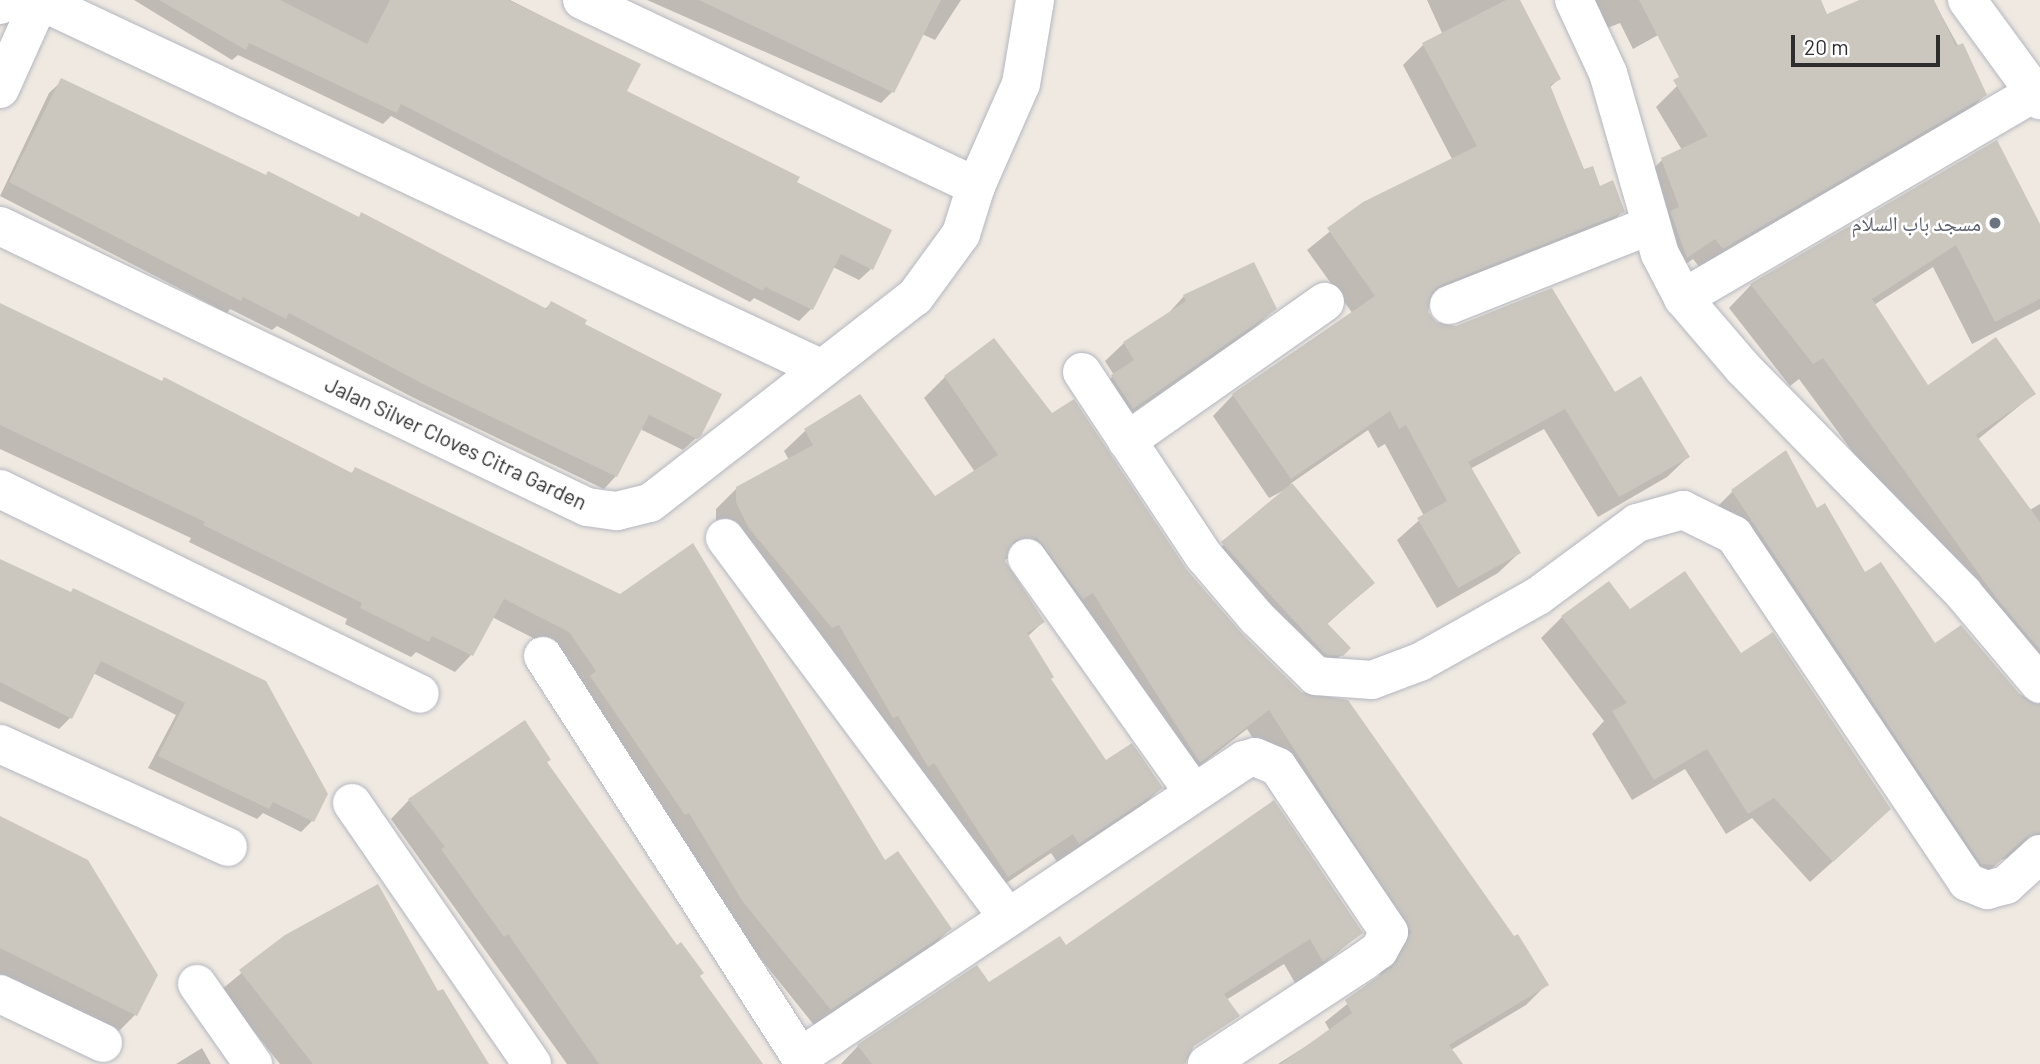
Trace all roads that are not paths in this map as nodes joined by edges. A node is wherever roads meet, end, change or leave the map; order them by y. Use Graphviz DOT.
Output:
graph roads {
  1 [pos="2,0"];
  2 [pos="40,0"];
  3 [pos="582,0"];
  4 [pos="1035,0"];
  5 [pos="1574,0"];
  6 [pos="1972,1"];
  7 [pos="0,5"];
  8 [pos="0,89"];
  9 [pos="2038,96"];
  10 [pos="976,186"];
  11 [pos="1651,225"];
  12 [pos="0,226"];
  13 [pos="1682,298"];
  14 [pos="1325,302"];
  15 [pos="1449,305"];
  16 [pos="822,369"];
  17 [pos="1082,373"];
  18 [pos="1128,441"];
  19 [pos="0,489"];
  20 [pos="725,538"];
  21 [pos="1027,558"];
  22 [pos="543,656"];
  23 [pos="2040,684"];
  24 [pos="420,694"];
  25 [pos="0,744"];
  26 [pos="1193,792"];
  27 [pos="352,803"];
  28 [pos="228,847"];
  29 [pos="2040,854"];
  30 [pos="1007,916"];
  31 [pos="197,984"];
  32 [pos="0,994"];
  33 [pos="103,1043"];
  34 [pos="798,1062"];
  35 [pos="253,1064"];
  36 [pos="532,1064"];
  37 [pos="1207,1064"];
  1 -- 7 [label="street"];
  2 -- 8 [label="street"];
  2 -- 16 [label="street"];
  3 -- 10 [label="street"];
  4 -- 10 [label="street, Jalan Silver Cloves Citra Garden"];
  5 -- 11 [label="street"];
  6 -- 9 [label="street"];
  9 -- 13 [label="street"];
  10 -- 16 [label="street, Jalan Silver Cloves Citra Garden"];
  11 -- 13 [label="street"];
  11 -- 15 [label="street"];
  12 -- 16 [label="street, Jalan Silver Cloves Citra Garden"];
  13 -- 23 [label="street"];
  14 -- 18 [label="street"];
  17 -- 18 [label="street"];
  18 -- 29 [label="street"];
  19 -- 24 [label="street"];
  20 -- 30 [label="street"];
  21 -- 26 [label="street"];
  22 -- 34 [label="street"];
  25 -- 28 [label="street"];
  26 -- 30 [label="street"];
  26 -- 37 [label="street"];
  27 -- 36 [label="street"];
  30 -- 34 [label="street"];
  31 -- 35 [label="street"];
  32 -- 33 [label="street"];
}
